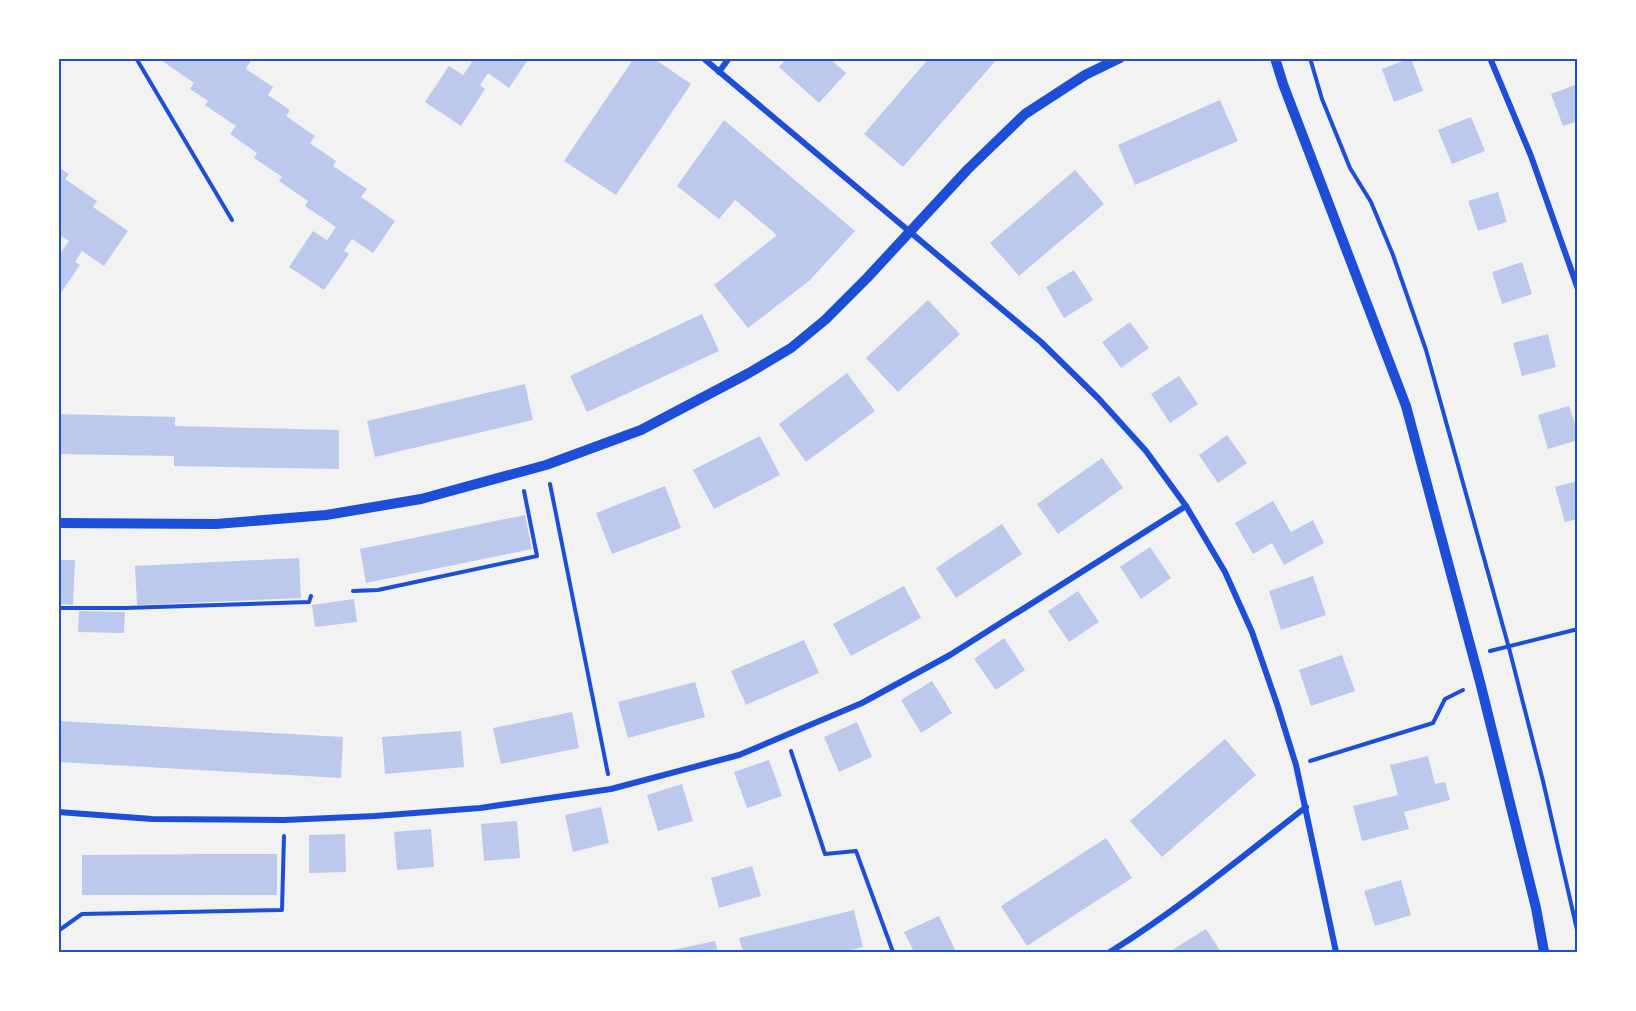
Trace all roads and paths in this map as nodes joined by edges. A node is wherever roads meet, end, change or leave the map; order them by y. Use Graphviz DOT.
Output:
graph roads {
  1 [pos="136,58"];
  2 [pos="703,58"];
  3 [pos="729,58"];
  4 [pos="1120,58"];
  5 [pos="1275,58"];
  6 [pos="1310,58"];
  7 [pos="1490,58"];
  8 [pos="719,72"];
  9 [pos="232,220"];
  10 [pos="909,231"];
  11 [pos="1578,289"];
  12 [pos="546,465"];
  13 [pos="520,472"];
  14 [pos="1186,506"];
  15 [pos="58,523"];
  16 [pos="353,591"];
  17 [pos="311,596"];
  18 [pos="58,608"];
  19 [pos="1578,629"];
  20 [pos="1509,648"];
  21 [pos="1472,655"];
  22 [pos="1480,682"];
  23 [pos="786,735"];
  24 [pos="1296,765"];
  25 [pos="611,789"];
  26 [pos="1306,807"];
  27 [pos="58,812"];
  28 [pos="284,820"];
  29 [pos="58,930"];
  30 [pos="1578,934"];
  31 [pos="893,952"];
  32 [pos="1110,952"];
  33 [pos="1336,952"];
  34 [pos="1544,952"];
  1 -- 9 [label="path"];
  2 -- 8 [label="street"];
  3 -- 8 [label="street"];
  4 -- 10 [label="street"];
  5 -- 21 [label="street"];
  6 -- 20 [label="path"];
  7 -- 11 [label="street"];
  8 -- 10 [label="street"];
  10 -- 12 [label="street"];
  10 -- 14 [label="street"];
  12 -- 13 [label="street"];
  12 -- 25 [label="path"];
  13 -- 15 [label="street"];
  13 -- 16 [label="path"];
  14 -- 23 [label="street"];
  14 -- 24 [label="street"];
  17 -- 18 [label="path"];
  19 -- 20 [label="path"];
  20 -- 21 [label="path"];
  20 -- 30 [label="path"];
  21 -- 22 [label="street"];
  22 -- 24 [label="path"];
  22 -- 34 [label="street"];
  23 -- 25 [label="street"];
  23 -- 31 [label="path"];
  24 -- 26 [label="street"];
  25 -- 28 [label="street"];
  26 -- 32 [label="street"];
  26 -- 33 [label="street"];
  27 -- 28 [label="street"];
  28 -- 29 [label="path"];
}
